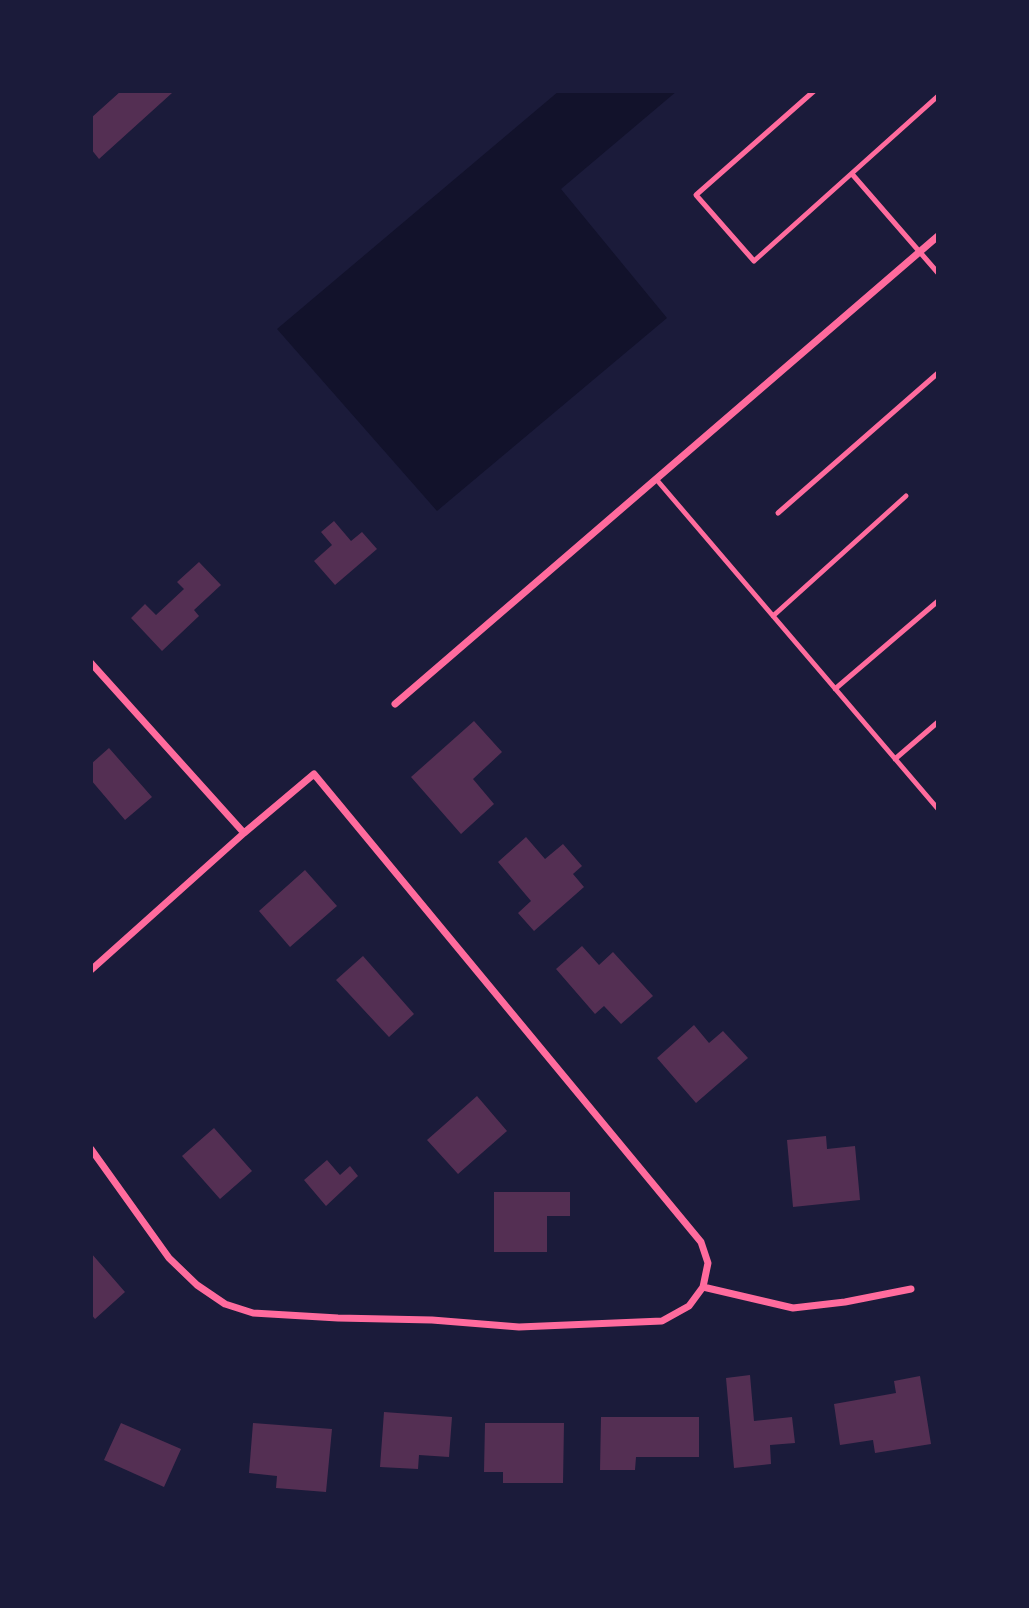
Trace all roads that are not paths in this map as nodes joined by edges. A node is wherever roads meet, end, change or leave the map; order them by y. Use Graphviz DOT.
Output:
graph roads {
  1 [pos="814,91"];
  2 [pos="938,96"];
  3 [pos="852,174"];
  4 [pos="938,236"];
  5 [pos="920,252"];
  6 [pos="938,273"];
  7 [pos="938,373"];
  8 [pos="656,479"];
  9 [pos="906,496"];
  10 [pos="778,513"];
  11 [pos="938,601"];
  12 [pos="773,616"];
  13 [pos="91,663"];
  14 [pos="835,689"];
  15 [pos="395,704"];
  16 [pos="938,722"];
  17 [pos="895,759"];
  18 [pos="938,809"];
  19 [pos="244,833"];
  20 [pos="91,970"];
  21 [pos="91,1149"];
  22 [pos="703,1287"];
  23 [pos="911,1289"];
  1 -- 3 [label="lane"];
  2 -- 3 [label="lane"];
  3 -- 5 [label="lane"];
  4 -- 5 [label="street"];
  5 -- 6 [label="lane"];
  5 -- 8 [label="street"];
  7 -- 10 [label="lane"];
  8 -- 12 [label="lane"];
  8 -- 15 [label="street"];
  9 -- 12 [label="lane"];
  11 -- 14 [label="lane"];
  12 -- 14 [label="lane"];
  13 -- 19 [label="street"];
  14 -- 17 [label="lane"];
  16 -- 17 [label="lane"];
  17 -- 18 [label="lane"];
  19 -- 20 [label="street"];
  19 -- 22 [label="street"];
  21 -- 22 [label="street"];
  22 -- 23 [label="street"];
}
